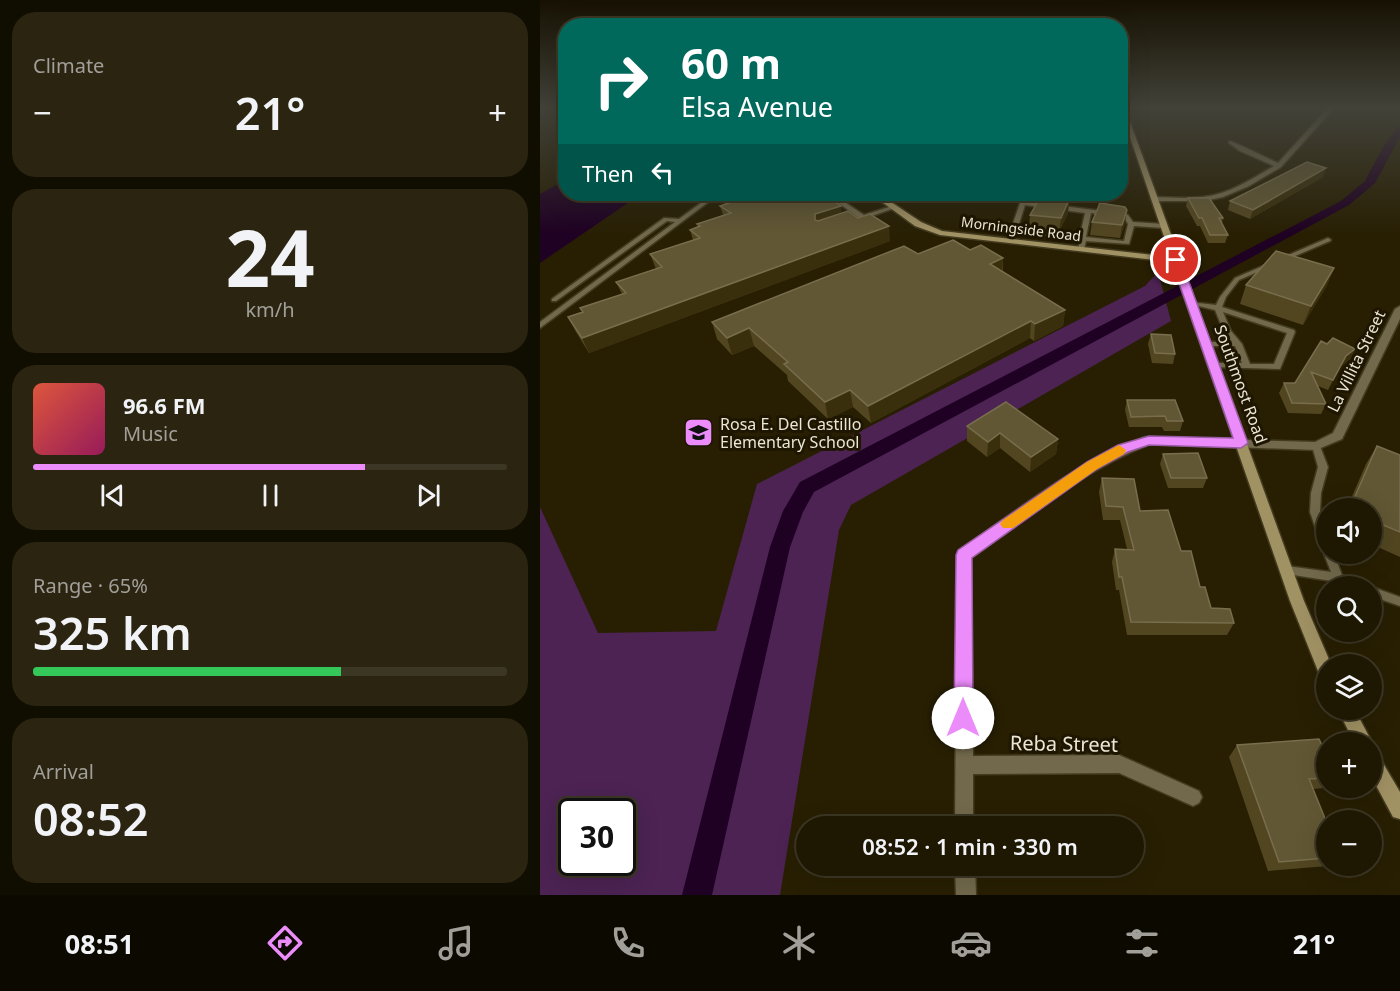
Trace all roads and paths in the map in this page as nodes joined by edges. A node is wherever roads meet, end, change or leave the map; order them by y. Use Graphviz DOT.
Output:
graph roads {
  1 [pos="1137,150"];
  2 [pos="1242,150"];
  3 [pos="1294,150"];
  4 [pos="1279,166"];
  5 [pos="1155,199"];
  6 [pos="706,201"];
  7 [pos="839,201"];
  8 [pos="886,201"];
  9 [pos="895,207"];
  10 [pos="1088,211"];
  11 [pos="863,218"];
  12 [pos="679,221"];
  13 [pos="852,221"];
  14 [pos="1086,222"];
  15 [pos="1095,223"];
  16 [pos="1164,226"];
  17 [pos="1128,227"];
  18 [pos="1084,230"];
  19 [pos="1014,231"];
  20 [pos="1092,231"];
  21 [pos="1083,238"];
  22 [pos="1328,240"];
  23 [pos="1010,241"];
  24 [pos="1081,249"];
  25 [pos="1177,264"];
  26 [pos="567,291"];
  27 [pos="582,294"];
  28 [pos="554,300"];
  29 [pos="1192,303"];
  30 [pos="1218,308"];
  31 [pos="1400,309"];
  32 [pos="540,326"];
  33 [pos="1206,344"];
  34 [pos="1238,344"];
  35 [pos="1214,365"];
  36 [pos="1247,365"];
  37 [pos="1241,443"];
  38 [pos="1316,446"];
  39 [pos="1316,515"];
  40 [pos="1287,570"];
  41 [pos="1325,576"];
  42 [pos="1382,595"];
  43 [pos="1399,602"];
  44 [pos="1319,654"];
  45 [pos="963,765"];
  46 [pos="1382,778"];
  47 [pos="1193,797"];
  48 [pos="1400,810"];
  49 [pos="964,816"];
  50 [pos="965,876"];
  51 [pos="966,895"];
  1 -- 5 [label="main road, Southmost Road"];
  2 -- 4 [label="street"];
  3 -- 4 [label="street"];
  4 -- 5 [label="street"];
  5 -- 16 [label="main road, Southmost Road"];
  6 -- 12 [label="lane"];
  7 -- 11 [label="lane"];
  8 -- 9 [label="main road, Morningside Road"];
  9 -- 11 [label="lane"];
  9 -- 23 [label="main road, Morningside Road"];
  10 -- 14 [label="lane"];
  10 -- 17 [label="lane"];
  10 -- 19 [label="lane"];
  11 -- 13 [label="lane"];
  12 -- 26 [label="lane"];
  12 -- 27 [label="lane"];
  14 -- 15 [label="lane"];
  14 -- 18 [label="lane"];
  16 -- 17 [label="lane"];
  16 -- 25 [label="main road, Southmost Road"];
  17 -- 21 [label="lane"];
  18 -- 20 [label="lane"];
  18 -- 21 [label="lane"];
  19 -- 21 [label="lane"];
  19 -- 23 [label="lane"];
  21 -- 24 [label="lane"];
  22 -- 30 [label="lane"];
  23 -- 24 [label="main road, Morningside Road"];
  24 -- 25 [label="main road, Morningside Road"];
  25 -- 29 [label="main road, Southmost Road"];
  26 -- 27 [label="lane"];
  26 -- 28 [label="lane"];
  27 -- 32 [label="lane"];
  29 -- 30 [label="lane"];
  29 -- 33 [label="main road, Southmost Road"];
  30 -- 34 [label="lane"];
  30 -- 36 [label="lane"];
  31 -- 38 [label="street, La Villita Street"];
  33 -- 34 [label="lane"];
  33 -- 35 [label="main road, Southmost Road"];
  34 -- 36 [label="lane"];
  35 -- 36 [label="lane"];
  35 -- 37 [label="main road, Southmost Road"];
  37 -- 38 [label="street"];
  37 -- 40 [label="main road, Southmost Road"];
  37 -- 45 [label="street"];
  38 -- 39 [label="lane"];
  40 -- 41 [label="lane"];
  40 -- 44 [label="main road, Southmost Road"];
  42 -- 43 [label="lane"];
  45 -- 47 [label="street, Reba Street"];
  45 -- 49 [label="street"];
  46 -- 48 [label="main road"];
  50 -- 51 [label="street"];
}
